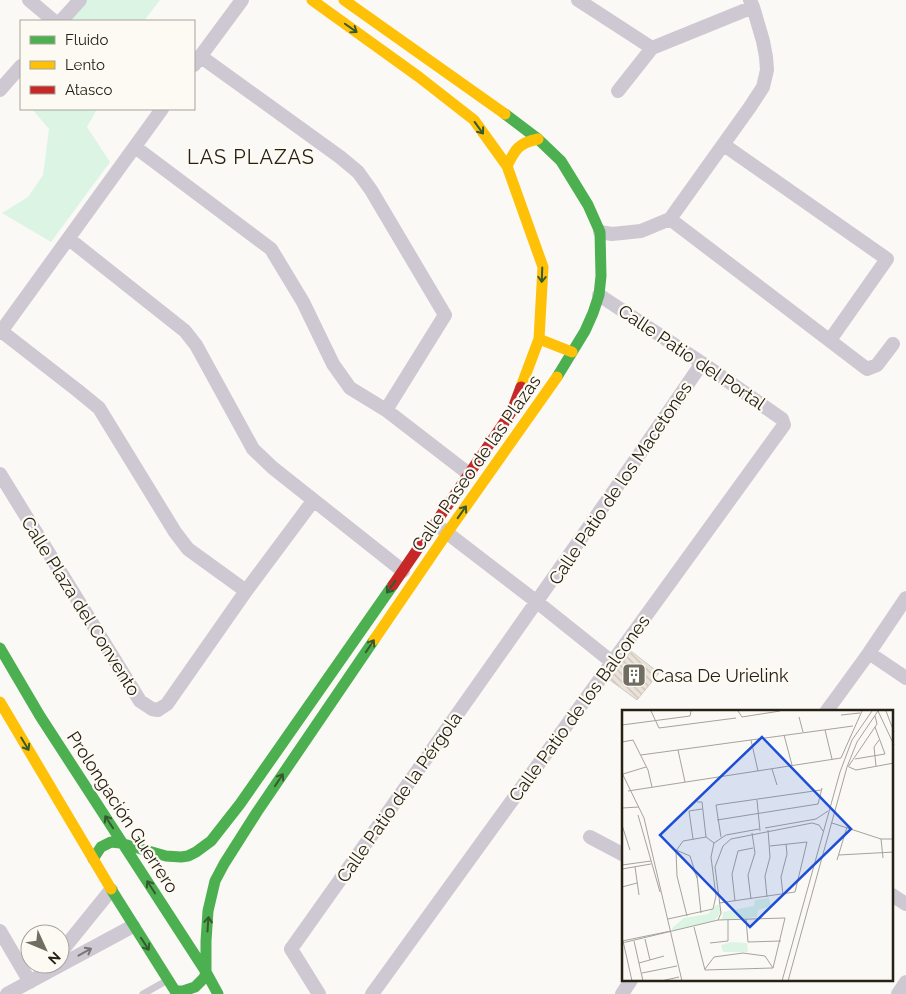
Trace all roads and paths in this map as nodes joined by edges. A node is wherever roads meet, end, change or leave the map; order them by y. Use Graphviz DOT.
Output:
graph roads {
  1 [pos="29,0"];
  2 [pos="80,0"];
  3 [pos="242,0"];
  4 [pos="312,0"];
  5 [pos="344,0"];
  6 [pos="578,0"];
  7 [pos="752,4"];
  8 [pos="53,20"];
  9 [pos="62,20"];
  10 [pos="652,48"];
  11 [pos="197,60"];
  12 [pos="20,67"];
  13 [pos="0,90"];
  14 [pos="618,91"];
  15 [pos="161,110"];
  16 [pos="538,139"];
  17 [pos="724,145"];
  18 [pos="135,147"];
  19 [pos="507,166"];
  20 [pos="670,220"];
  21 [pos="600,232"];
  22 [pos="69,239"];
  23 [pos="599,295"];
  24 [pos="1,332"];
  25 [pos="539,339"];
  26 [pos="830,340"];
  27 [pos="893,344"];
  28 [pos="572,352"];
  29 [pos="702,362"];
  30 [pos="386,410"];
  31 [pos="784,421"];
  32 [pos="0,474"];
  33 [pos="469,474"];
  34 [pos="313,501"];
  35 [pos="435,524"];
  36 [pos="447,533"];
  37 [pos="403,571"];
  38 [pos="246,591"];
  39 [pos="906,598"];
  40 [pos="537,602"];
  41 [pos="0,648"];
  42 [pos="869,653"];
  43 [pos="612,662"];
  44 [pos="906,678"];
  45 [pos="0,702"];
  46 [pos="827,710"];
  47 [pos="590,837"];
  48 [pos="123,844"];
  49 [pos="622,855"];
  50 [pos="93,859"];
  51 [pos="111,890"];
  52 [pos="894,896"];
  53 [pos="906,904"];
  54 [pos="133,926"];
  55 [pos="0,931"];
  56 [pos="70,941"];
  57 [pos="206,972"];
  58 [pos="41,974"];
  59 [pos="36,979"];
  60 [pos="168,980"];
  61 [pos="630,982"];
  62 [pos="906,982"];
  63 [pos="176,992"];
  64 [pos="7,994"];
  65 [pos="143,994"];
  66 [pos="218,994"];
  67 [pos="319,994"];
  68 [pos="372,994"];
  69 [pos="622,994"];
  70 [pos="898,994"];
  1 -- 8 [label="street"];
  2 -- 9 [label="street"];
  3 -- 11 [label="street"];
  4 -- 19 [label="street, Calle Paseo de las Plazas, one-way"];
  5 -- 16 [label="street, Calle Paseo de las Plazas"];
  6 -- 10 [label="street"];
  7 -- 10 [label="street"];
  7 -- 17 [label="street"];
  10 -- 14 [label="street"];
  11 -- 30 [label="street"];
  12 -- 13 [label="street"];
  15 -- 18 [label="street"];
  16 -- 19 [label="street"];
  16 -- 21 [label="street, Calle Paseo de las Plazas"];
  17 -- 20 [label="street"];
  17 -- 26 [label="street"];
  18 -- 22 [label="street"];
  18 -- 30 [label="street"];
  19 -- 25 [label="street, Calle Paseo de las Plazas, one-way"];
  20 -- 21 [label="street"];
  20 -- 26 [label="street"];
  21 -- 23 [label="street, Calle Paseo de las Plazas"];
  22 -- 24 [label="street"];
  22 -- 34 [label="street"];
  23 -- 28 [label="street, Calle Paseo de las Plazas"];
  23 -- 29 [label="street, Calle Patio del Portal"];
  24 -- 38 [label="street"];
  25 -- 28 [label="street"];
  25 -- 33 [label="street, Calle Paseo de las Plazas"];
  26 -- 27 [label="street"];
  36 -- 28 [label="street, Calle Paseo de las Plazas, one-way"];
  29 -- 31 [label="street, Calle Patio del Portal"];
  29 -- 40 [label="street, Calle Patio de los Macetones"];
  30 -- 33 [label="street"];
  31 -- 43 [label="street, Calle Patio de los Balcones"];
  32 -- 38 [label="street, Calle Plaza del Convento"];
  33 -- 35 [label="street, Calle Paseo de las Plazas"];
  34 -- 37 [label="street"];
  34 -- 38 [label="street, Calle Plaza del Convento"];
  35 -- 36 [label="street"];
  35 -- 37 [label="street, Calle Paseo de las Plazas"];
  36 -- 40 [label="street"];
  57 -- 36 [label="street, Calle Paseo de las Plazas, one-way"];
  37 -- 48 [label="street, Calle Paseo de las Plazas, one-way"];
  39 -- 42 [label="street"];
  40 -- 43 [label="street"];
  40 -- 67 [label="street, Calle Patio de la Pérgola"];
  48 -- 41 [label="street, Prolongación Guerrero, one-way"];
  42 -- 44 [label="street"];
  42 -- 46 [label="street"];
  43 -- 68 [label="street, Calle Patio de los Balcones"];
  45 -- 50 [label="street, one-way"];
  47 -- 49 [label="street"];
  48 -- 50 [label="street, Calle Paseo de las Plazas"];
  57 -- 48 [label="street, Prolongación Guerrero, one-way"];
  50 -- 51 [label="street"];
  51 -- 54 [label="street"];
  51 -- 56 [label="street"];
  52 -- 53 [label="street"];
  59 -- 54 [label="street, one-way"];
  54 -- 60 [label="street, one-way"];
  55 -- 59 [label="street"];
  57 -- 63 [label="street"];
  57 -- 66 [label="street, Prolongación Guerrero"];
  58 -- 59 [label="street"];
  59 -- 64 [label="street"];
  60 -- 63 [label="street"];
  60 -- 65 [label="lane"];
  61 -- 69 [label="street"];
  62 -- 70 [label="street"];
}
